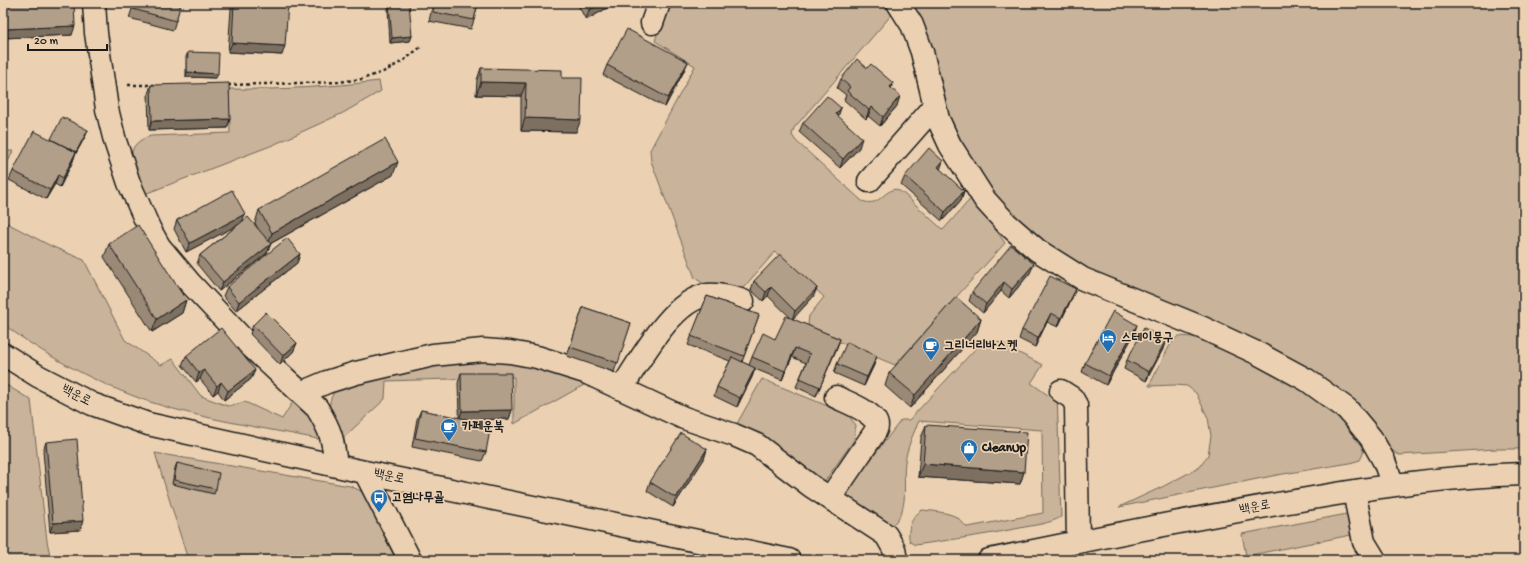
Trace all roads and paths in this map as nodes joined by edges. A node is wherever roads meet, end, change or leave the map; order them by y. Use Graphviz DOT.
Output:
graph roads {
  1 [pos="94,3"];
  2 [pos="659,3"];
  3 [pos="898,3"];
  4 [pos="652,23"];
  5 [pos="422,46"];
  6 [pos="103,85"];
  7 [pos="157,85"];
  8 [pos="226,85"];
  9 [pos="935,106"];
  10 [pos="869,181"];
  11 [pos="743,301"];
  12 [pos="3,354"];
  13 [pos="621,389"];
  14 [pos="1061,391"];
  15 [pos="301,393"];
  16 [pos="836,397"];
  17 [pos="336,466"];
  18 [pos="365,472"];
  19 [pos="1524,474"];
  20 [pos="1393,485"];
  21 [pos="1354,491"];
  22 [pos="830,498"];
  23 [pos="1078,542"];
  24 [pos="410,560"];
  25 [pos="789,560"];
  26 [pos="896,560"];
  27 [pos="989,560"];
  28 [pos="1375,560"];
  1 -- 6 [label="street"];
  2 -- 4 [label="street"];
  3 -- 9 [label="street"];
  5 -- 8 [label="path"];
  6 -- 7 [label="path"];
  6 -- 15 [label="street"];
  9 -- 10 [label="street"];
  9 -- 20 [label="street"];
  11 -- 13 [label="street"];
  12 -- 17 [label="street, 백운로"];
  13 -- 15 [label="street"];
  13 -- 22 [label="street"];
  14 -- 23 [label="street"];
  15 -- 17 [label="street"];
  16 -- 22 [label="street"];
  17 -- 18 [label="street, 백운로"];
  18 -- 24 [label="street"];
  18 -- 25 [label="street, 백운로"];
  19 -- 20 [label="street, 백운로"];
  20 -- 21 [label="street, 백운로"];
  21 -- 23 [label="street, 백운로"];
  21 -- 28 [label="street"];
  22 -- 26 [label="street"];
  23 -- 27 [label="street, 백운로"];
}
